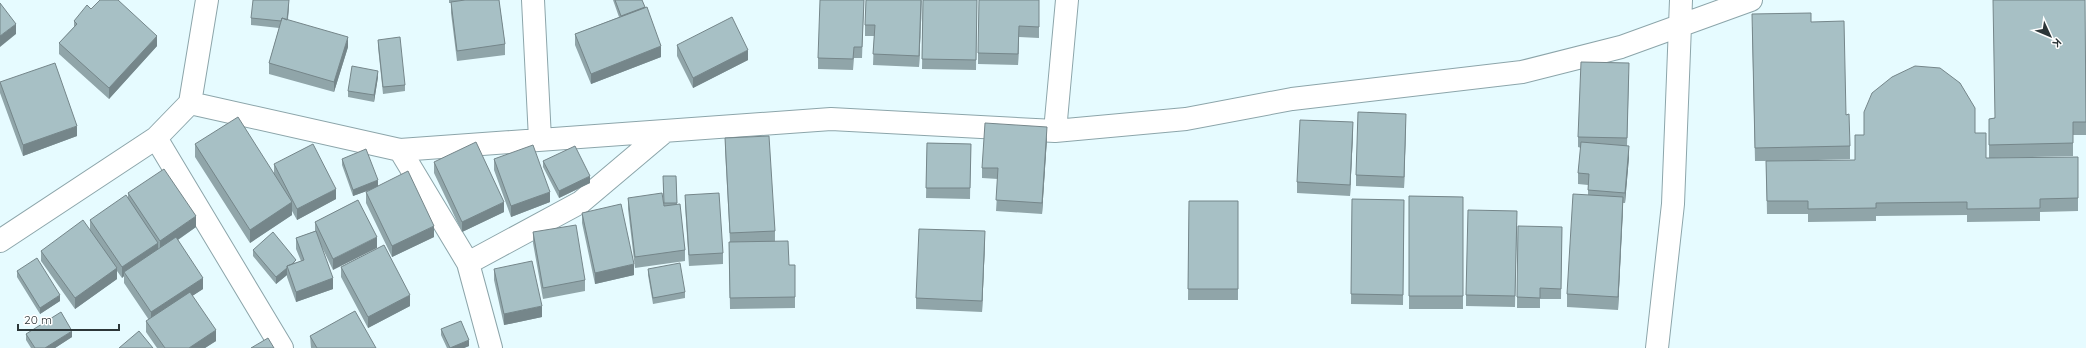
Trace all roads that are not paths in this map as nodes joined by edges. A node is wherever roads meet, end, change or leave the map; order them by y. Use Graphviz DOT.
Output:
graph roads {
  1 [pos="207,0"];
  2 [pos="533,0"];
  3 [pos="1068,0"];
  4 [pos="1681,0"];
  5 [pos="1751,0"];
  6 [pos="1681,25"];
  7 [pos="190,103"];
  8 [pos="1055,131"];
  9 [pos="664,132"];
  10 [pos="156,138"];
  11 [pos="540,139"];
  12 [pos="400,150"];
  13 [pos="0,241"];
  14 [pos="468,263"];
  15 [pos="282,348"];
  16 [pos="491,348"];
  17 [pos="1657,348"];
  1 -- 7 [label="street"];
  2 -- 11 [label="street"];
  3 -- 8 [label="street"];
  4 -- 6 [label="street"];
  5 -- 6 [label="street"];
  6 -- 8 [label="street"];
  6 -- 17 [label="street"];
  7 -- 10 [label="street"];
  7 -- 12 [label="street"];
  8 -- 9 [label="street"];
  9 -- 11 [label="street"];
  9 -- 14 [label="street"];
  10 -- 13 [label="street"];
  10 -- 15 [label="street"];
  11 -- 12 [label="street"];
  12 -- 14 [label="street"];
  14 -- 16 [label="street"];
}
